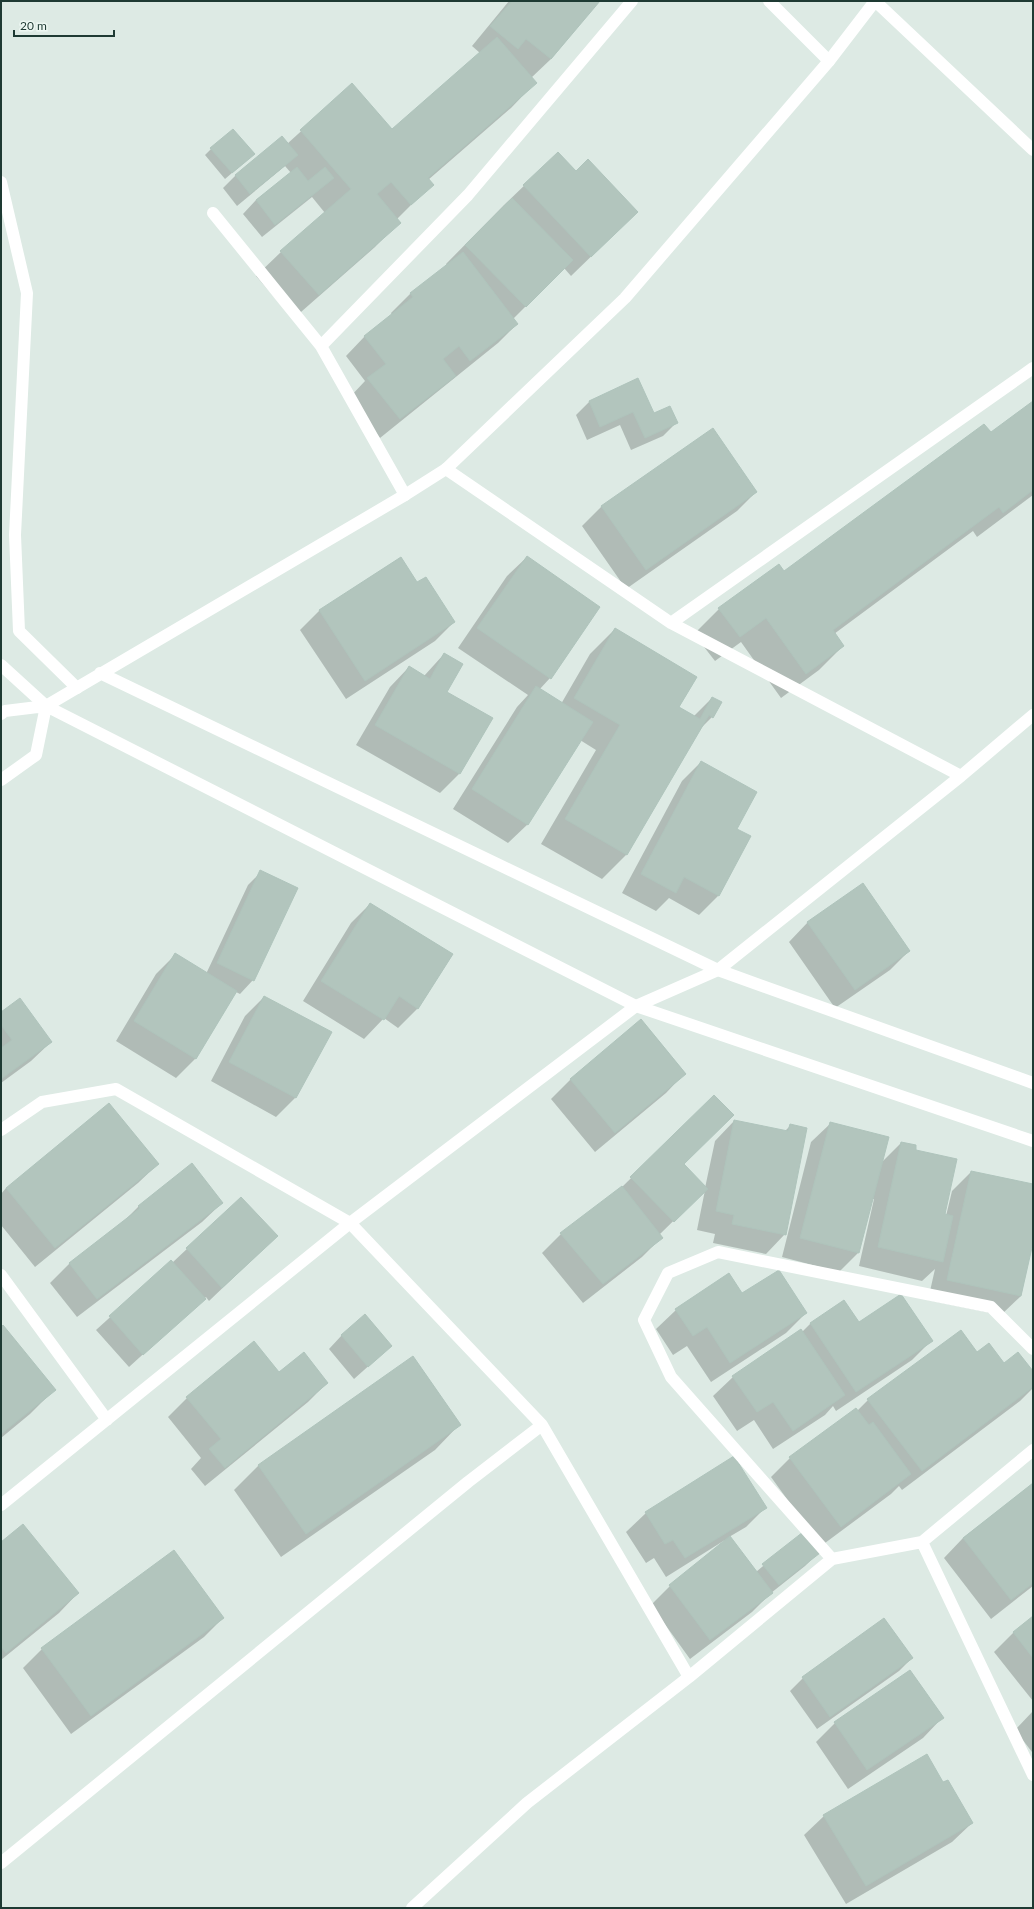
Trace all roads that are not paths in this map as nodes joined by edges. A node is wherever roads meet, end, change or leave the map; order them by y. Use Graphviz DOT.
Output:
graph roads {
  1 [pos="632,1"];
  2 [pos="769,1"];
  3 [pos="875,1"];
  4 [pos="829,61"];
  5 [pos="1033,150"];
  6 [pos="1,182"];
  7 [pos="213,213"];
  8 [pos="321,346"];
  9 [pos="1033,368"];
  10 [pos="446,469"];
  11 [pos="405,495"];
  12 [pos="671,623"];
  13 [pos="1,665"];
  14 [pos="100,673"];
  15 [pos="77,688"];
  16 [pos="46,706"];
  17 [pos="1,714"];
  18 [pos="1033,716"];
  19 [pos="961,776"];
  20 [pos="1,780"];
  21 [pos="718,970"];
  22 [pos="636,1006"];
  23 [pos="1033,1083"];
  24 [pos="1,1130"];
  25 [pos="1033,1141"];
  26 [pos="350,1223"];
  27 [pos="1,1275"];
  28 [pos="1033,1349"];
  29 [pos="107,1420"];
  30 [pos="542,1425"];
  31 [pos="1033,1450"];
  32 [pos="1,1505"];
  33 [pos="922,1542"];
  34 [pos="832,1559"];
  35 [pos="689,1678"];
  36 [pos="1033,1775"];
  37 [pos="1,1863"];
  38 [pos="412,1908"];
  1 -- 8 [label="street"];
  2 -- 4 [label="street"];
  3 -- 4 [label="street"];
  3 -- 5 [label="street"];
  4 -- 10 [label="street"];
  6 -- 15 [label="street"];
  7 -- 8 [label="street"];
  8 -- 11 [label="street"];
  9 -- 12 [label="street"];
  10 -- 11 [label="street"];
  10 -- 12 [label="street"];
  11 -- 14 [label="street"];
  12 -- 19 [label="street"];
  13 -- 16 [label="street"];
  14 -- 15 [label="street"];
  14 -- 21 [label="street"];
  15 -- 16 [label="street"];
  16 -- 17 [label="street"];
  16 -- 20 [label="street"];
  16 -- 22 [label="street"];
  18 -- 19 [label="street"];
  19 -- 21 [label="street"];
  21 -- 22 [label="street"];
  21 -- 23 [label="street"];
  22 -- 25 [label="street"];
  22 -- 26 [label="street"];
  24 -- 26 [label="street"];
  26 -- 29 [label="street"];
  26 -- 30 [label="street"];
  27 -- 29 [label="street"];
  28 -- 34 [label="street"];
  29 -- 32 [label="street"];
  30 -- 35 [label="street"];
  30 -- 37 [label="street"];
  31 -- 33 [label="street"];
  33 -- 34 [label="street"];
  33 -- 36 [label="street"];
  34 -- 35 [label="street"];
  35 -- 38 [label="street"];
}
